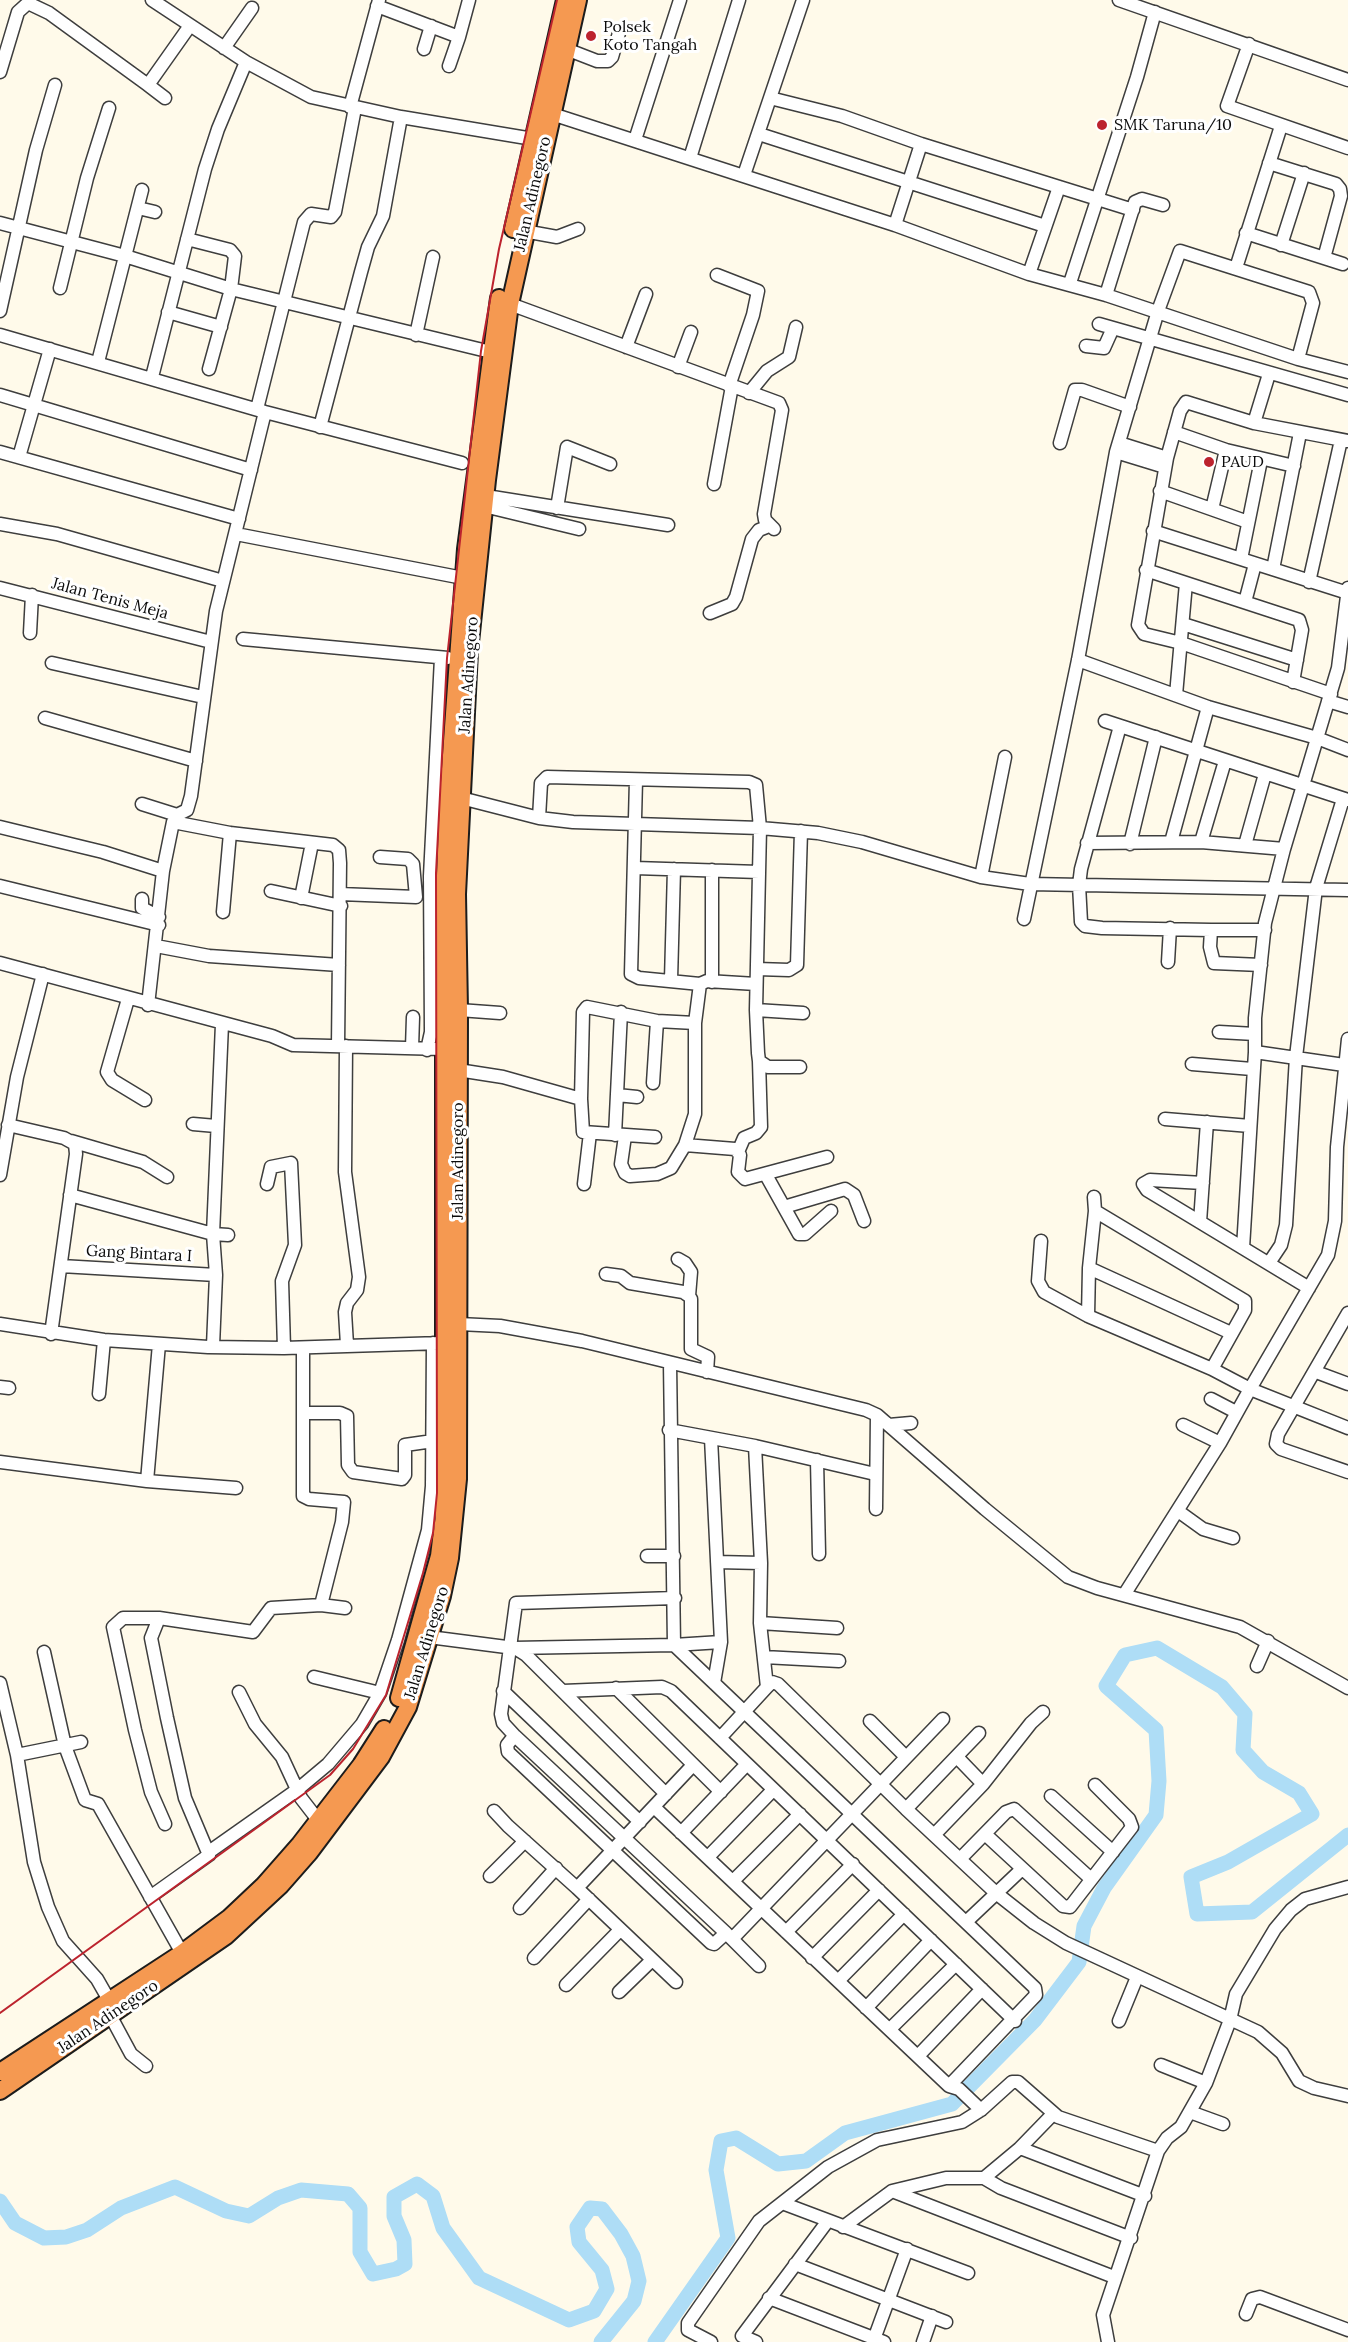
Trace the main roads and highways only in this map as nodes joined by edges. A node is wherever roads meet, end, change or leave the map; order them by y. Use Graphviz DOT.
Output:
graph roads {
  1 [pos="566,0"];
  2 [pos="578,0"];
  3 [pos="483,455"];
  4 [pos="483,491"];
  5 [pos="452,1430"];
  6 [pos="446,1448"];
  7 [pos="162,1974"];
  8 [pos="110,2007"];
  9 [pos="0,2072"];
  10 [pos="0,2091"];
  1 -- 3 [label="highway"];
  2 -- 3 [label="highway, Jalan Adinegoro"];
  3 -- 4 [label="highway"];
  4 -- 5 [label="highway, Jalan Adinegoro"];
  4 -- 5 [label="highway"];
  5 -- 6 [label="highway"];
  6 -- 7 [label="highway"];
  6 -- 7 [label="highway, Jalan Adinegoro"];
  7 -- 8 [label="highway"];
  8 -- 9 [label="highway"];
  8 -- 10 [label="highway, Jalan Adinegoro"];
}
